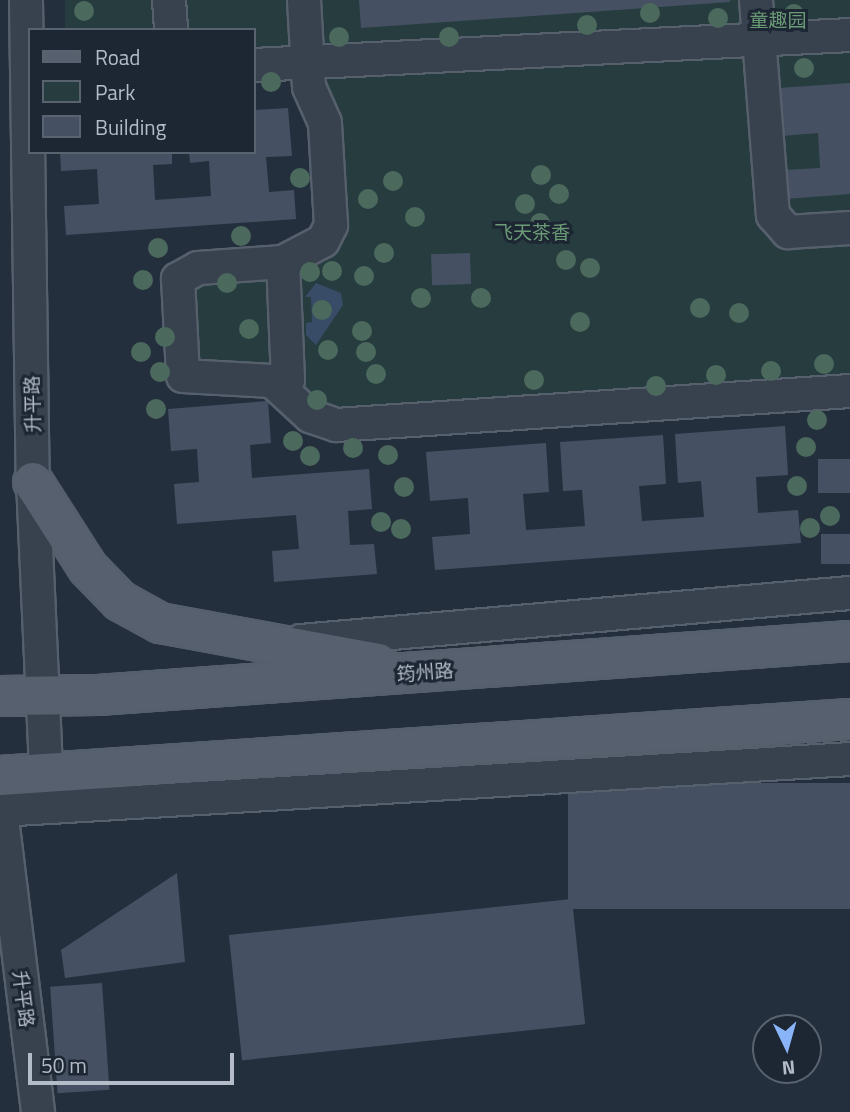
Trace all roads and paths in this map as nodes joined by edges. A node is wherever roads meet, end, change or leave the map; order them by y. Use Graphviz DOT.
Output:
graph roads {
  1 [pos="26,0"];
  2 [pos="169,0"];
  3 [pos="304,0"];
  4 [pos="757,0"];
  5 [pos="171,28"];
  6 [pos="850,34"];
  7 [pos="760,41"];
  8 [pos="307,63"];
  9 [pos="256,65"];
  10 [pos="28,138"];
  11 [pos="28,154"];
  12 [pos="850,228"];
  13 [pos="283,262"];
  14 [pos="283,390"];
  15 [pos="850,391"];
  16 [pos="33,482"];
  17 [pos="850,593"];
  18 [pos="850,641"];
  19 [pos="283,643"];
  20 [pos="421,672"];
  21 [pos="40,695"];
  22 [pos="0,696"];
  23 [pos="850,719"];
  24 [pos="850,759"];
  25 [pos="0,776"];
  26 [pos="46,790"];
  27 [pos="0,802"];
  28 [pos="0,810"];
  29 [pos="38,1112"];
  1 -- 10 [label="street, 升平路"];
  2 -- 5 [label="street"];
  3 -- 8 [label="street"];
  4 -- 7 [label="street"];
  6 -- 7 [label="street"];
  7 -- 8 [label="street"];
  7 -- 12 [label="street"];
  8 -- 9 [label="street"];
  8 -- 13 [label="street"];
  11 -- 16 [label="street, 升平路"];
  13 -- 14 [label="street"];
  13 -- 14 [label="street"];
  14 -- 15 [label="street"];
  16 -- 19 [label="main road"];
  16 -- 21 [label="street, 升平路"];
  17 -- 19 [label="street"];
  18 -- 20 [label="main road, 筠州路"];
  19 -- 20 [label="main road"];
  20 -- 21 [label="main road, 筠州路"];
  21 -- 22 [label="main road, 筠州路"];
  21 -- 26 [label="street, 升平路"];
  23 -- 26 [label="main road"];
  24 -- 26 [label="street"];
  25 -- 26 [label="main road"];
  26 -- 28 [label="street"];
  27 -- 28 [label="street, 升平路"];
  28 -- 29 [label="street, 升平路"];
}
